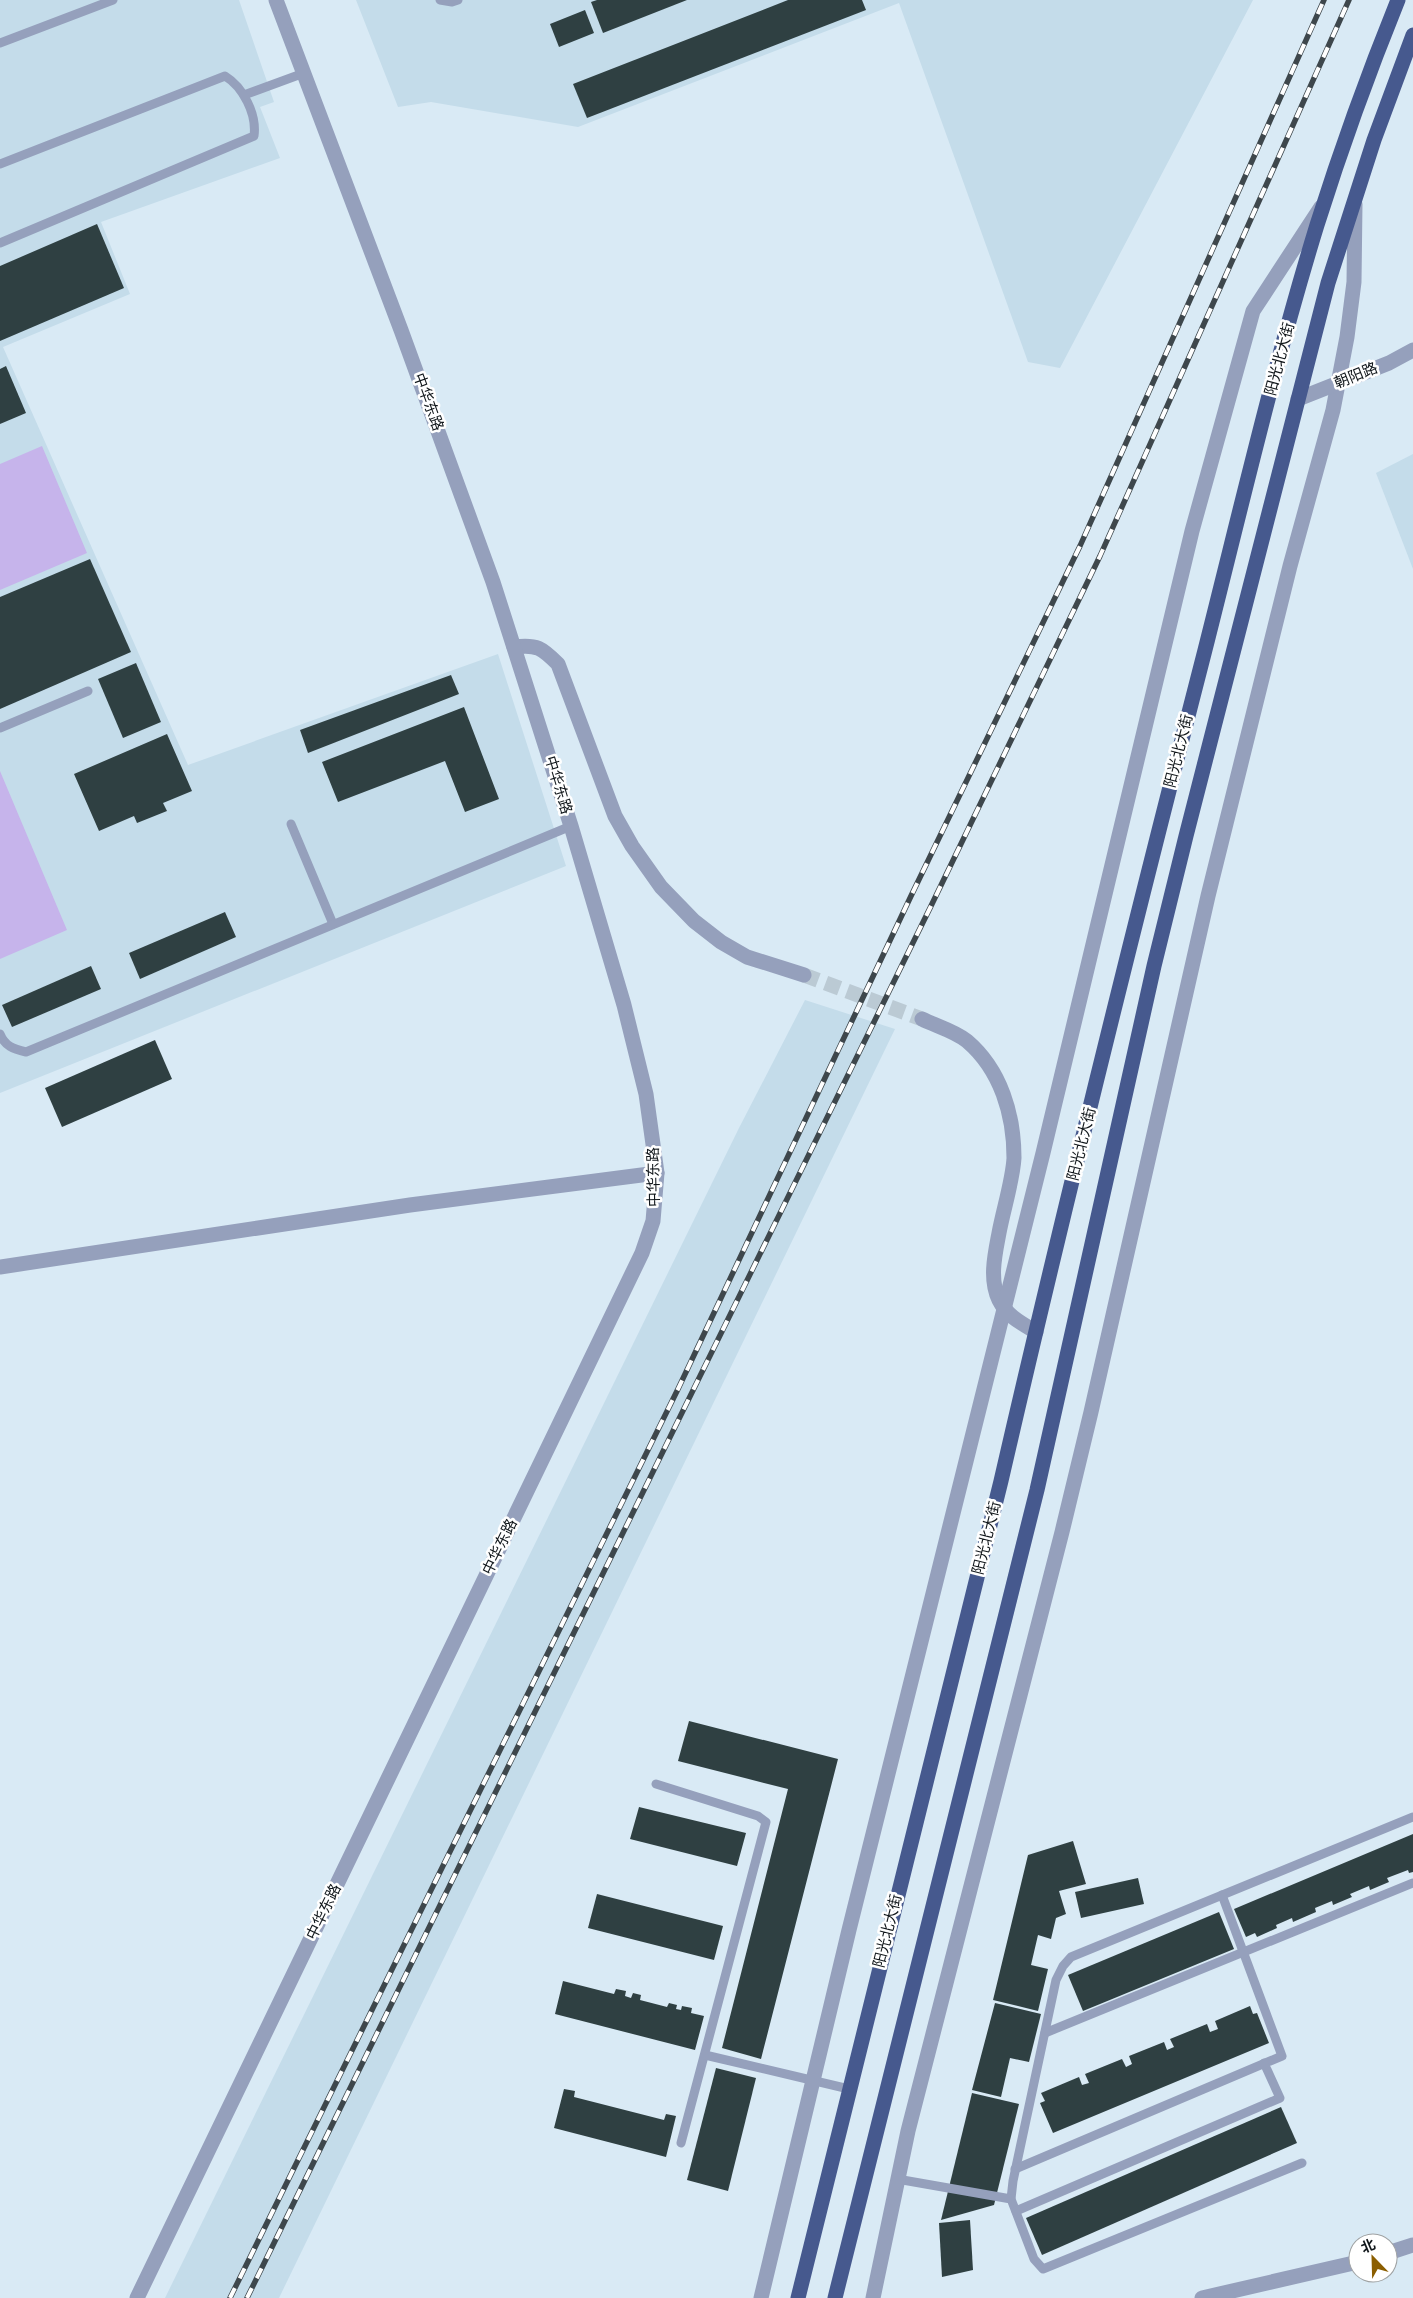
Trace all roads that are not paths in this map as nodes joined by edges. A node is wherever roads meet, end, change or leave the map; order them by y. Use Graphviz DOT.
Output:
graph roads {
  1 [pos="113,0"];
  2 [pos="276,0"];
  3 [pos="440,0"];
  4 [pos="458,0"];
  5 [pos="1398,0"];
  6 [pos="1413,35"];
  7 [pos="0,43"];
  8 [pos="304,73"];
  9 [pos="244,96"];
  10 [pos="0,164"];
  11 [pos="1355,198"];
  12 [pos="1326,199"];
  13 [pos="0,244"];
  14 [pos="1413,350"];
  15 [pos="1338,383"];
  16 [pos="1298,399"];
  17 [pos="514,647"];
  18 [pos="88,691"];
  19 [pos="0,728"];
  20 [pos="291,824"];
  21 [pos="571,826"];
  22 [pos="333,924"];
  23 [pos="804,976"];
  24 [pos="922,1020"];
  25 [pos="0,1034"];
  26 [pos="656,1173"];
  27 [pos="0,1267"];
  28 [pos="1004,1307"];
  29 [pos="1036,1332"];
  30 [pos="656,1784"];
  31 [pos="1413,1817"];
  32 [pos="1413,1883"];
  33 [pos="1222,1896"];
  34 [pos="1243,1952"];
  35 [pos="1045,2033"];
  36 [pos="705,2055"];
  37 [pos="1264,2063"];
  38 [pos="812,2080"];
  39 [pos="849,2089"];
  40 [pos="681,2143"];
  41 [pos="1302,2163"];
  42 [pos="1015,2169"];
  43 [pos="897,2179"];
  44 [pos="1011,2199"];
  45 [pos="1016,2211"];
  46 [pos="1413,2245"];
  47 [pos="1398,2249"];
  48 [pos="1348,2264"];
  49 [pos="137,2298"];
  50 [pos="761,2298"];
  51 [pos="798,2298"];
  52 [pos="835,2298"];
  53 [pos="873,2298"];
  54 [pos="1202,2298"];
  1 -- 7 [label="lane"];
  2 -- 8 [label="street, 中华东路"];
  3 -- 4 [label="lane"];
  5 -- 12 [label="highway, 阳光北大街"];
  6 -- 11 [label="highway, 阳光北大街"];
  8 -- 9 [label="lane"];
  8 -- 17 [label="street, 中华东路"];
  9 -- 10 [label="lane"];
  9 -- 13 [label="lane"];
  11 -- 15 [label="street"];
  11 -- 16 [label="highway, 阳光北大街"];
  12 -- 28 [label="street"];
  12 -- 29 [label="highway, 阳光北大街"];
  14 -- 15 [label="street, 朝阳路"];
  15 -- 16 [label="street, 朝阳路"];
  15 -- 43 [label="street"];
  16 -- 52 [label="highway, 阳光北大街"];
  17 -- 21 [label="street, 中华东路"];
  17 -- 23 [label="street"];
  18 -- 19 [label="lane"];
  20 -- 22 [label="lane"];
  21 -- 22 [label="lane"];
  21 -- 26 [label="street, 中华东路"];
  22 -- 25 [label="lane"];
  24 -- 28 [label="street"];
  26 -- 27 [label="street"];
  26 -- 49 [label="street, 中华东路"];
  28 -- 29 [label="street"];
  28 -- 38 [label="street"];
  29 -- 39 [label="highway, 阳光北大街"];
  30 -- 36 [label="lane"];
  31 -- 33 [label="lane"];
  32 -- 34 [label="lane"];
  33 -- 34 [label="lane"];
  33 -- 35 [label="lane"];
  34 -- 35 [label="lane"];
  34 -- 37 [label="lane"];
  35 -- 42 [label="lane"];
  36 -- 38 [label="lane"];
  36 -- 40 [label="lane"];
  37 -- 42 [label="lane"];
  37 -- 45 [label="lane"];
  38 -- 39 [label="lane"];
  38 -- 50 [label="street"];
  39 -- 51 [label="highway, 阳光北大街"];
  41 -- 45 [label="lane"];
  42 -- 44 [label="lane"];
  43 -- 44 [label="lane"];
  43 -- 53 [label="street"];
  44 -- 45 [label="lane"];
  46 -- 47 [label="street"];
  48 -- 54 [label="street"];
}
